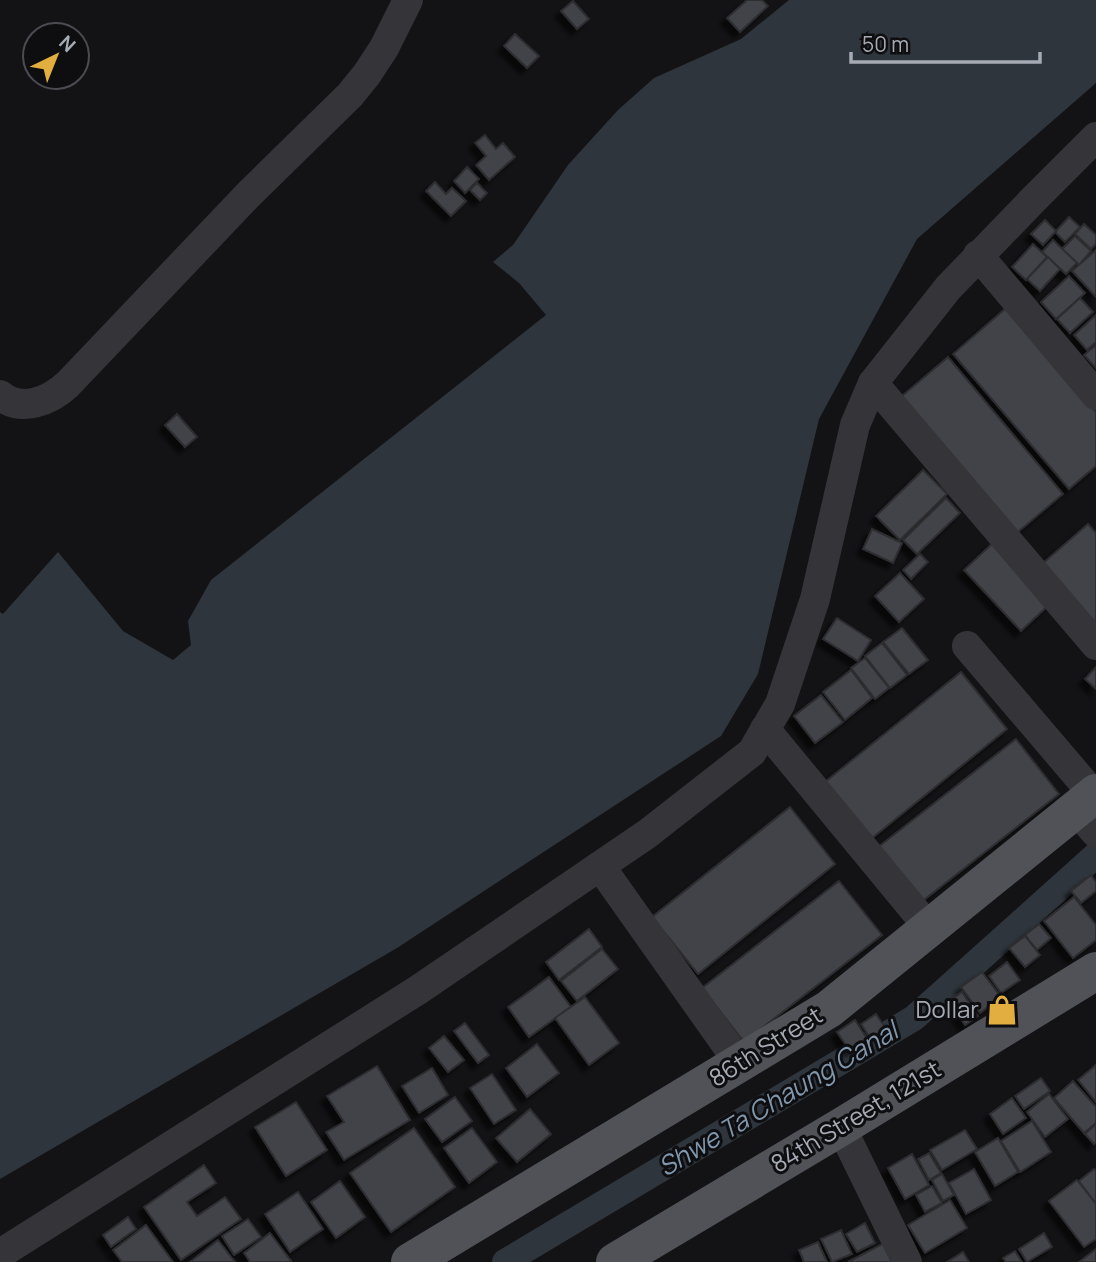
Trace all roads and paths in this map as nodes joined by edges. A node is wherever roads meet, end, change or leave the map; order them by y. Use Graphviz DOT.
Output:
graph roads {
  1 [pos="408,0"];
  2 [pos="1096,137"];
  3 [pos="978,255"];
  4 [pos="873,383"];
  5 [pos="0,395"];
  6 [pos="1096,396"];
  7 [pos="1096,645"];
  8 [pos="967,646"];
  9 [pos="765,729"];
  10 [pos="1091,812"];
  11 [pos="600,866"];
  12 [pos="930,929"];
  13 [pos="1096,971"];
  14 [pos="740,1064"];
  15 [pos="841,1127"];
  16 [pos="0,1254"];
  17 [pos="410,1262"];
  18 [pos="615,1262"];
  19 [pos="907,1262"];
  1 -- 5 [label="street"];
  2 -- 3 [label="street"];
  3 -- 4 [label="street"];
  3 -- 6 [label="street"];
  4 -- 7 [label="street"];
  4 -- 9 [label="street"];
  8 -- 10 [label="street"];
  9 -- 11 [label="street"];
  9 -- 12 [label="street"];
  10 -- 12 [label="main road, 86th Street"];
  11 -- 14 [label="street"];
  11 -- 16 [label="street"];
  12 -- 14 [label="main road, 86th Street"];
  13 -- 15 [label="main road, 84th Street, 121st"];
  14 -- 17 [label="main road, 86th Street"];
  15 -- 18 [label="main road, 84th Street, 121st"];
  15 -- 19 [label="street"];
}
